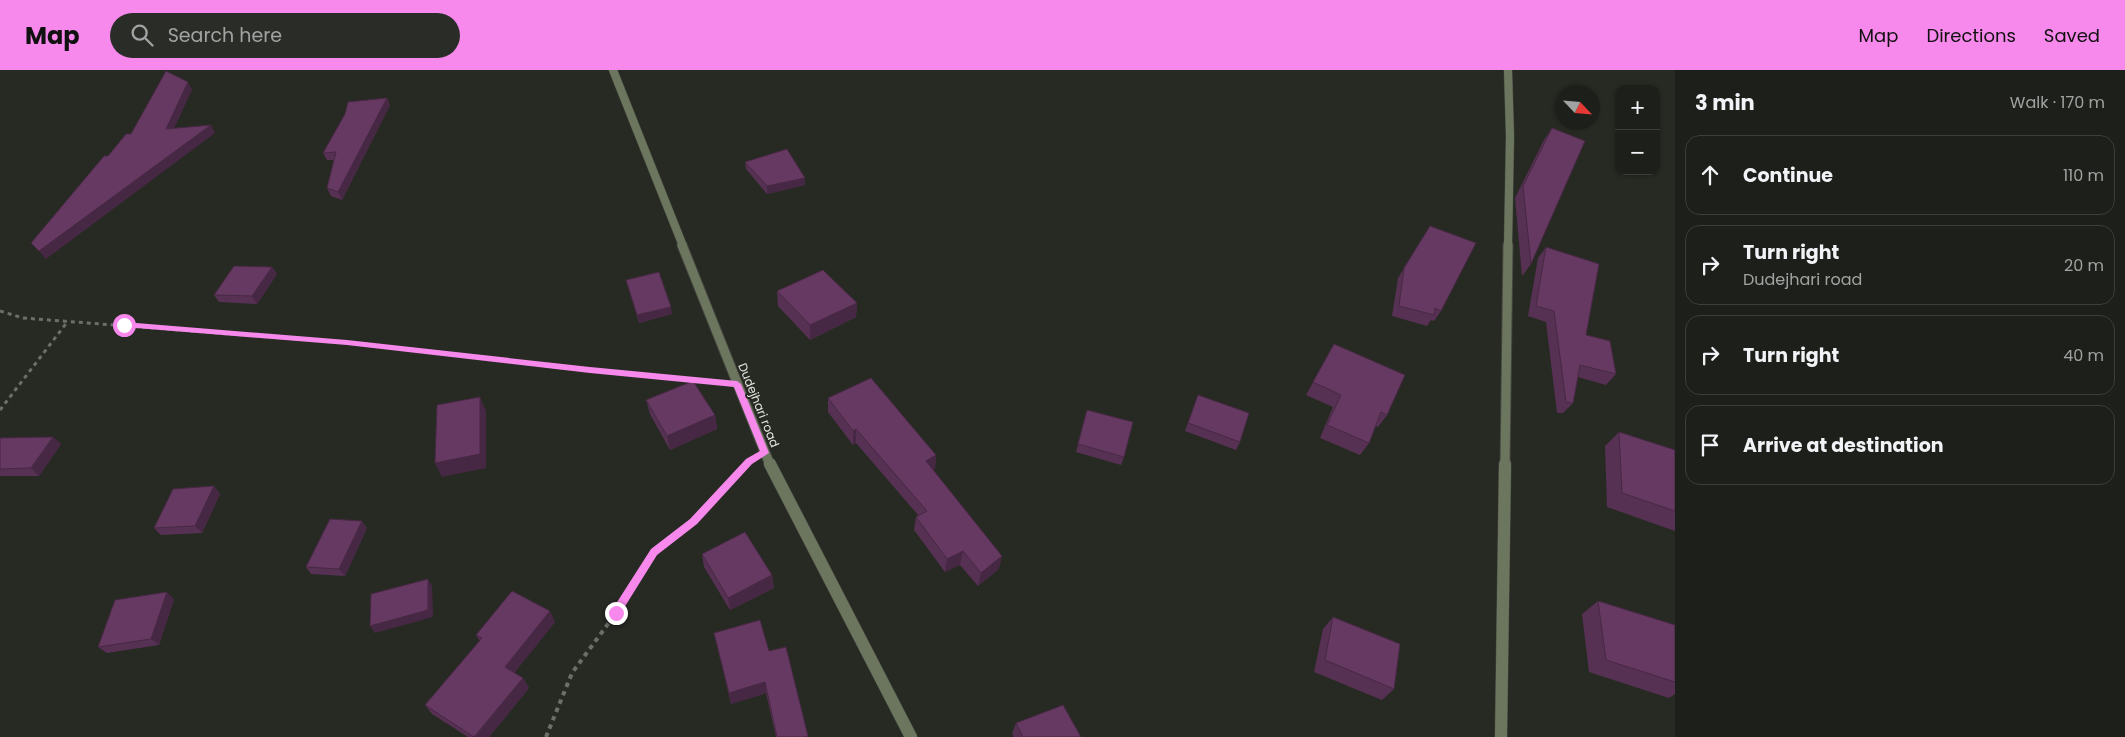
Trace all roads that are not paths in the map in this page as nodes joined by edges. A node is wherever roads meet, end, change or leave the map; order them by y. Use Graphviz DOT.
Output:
graph roads {
  1 [pos="613,70"];
  2 [pos="1508,70"];
  3 [pos="911,737"];
  4 [pos="1501,737"];
  1 -- 3 [label="street, Dudejhari road"];
  2 -- 4 [label="street"];
}
